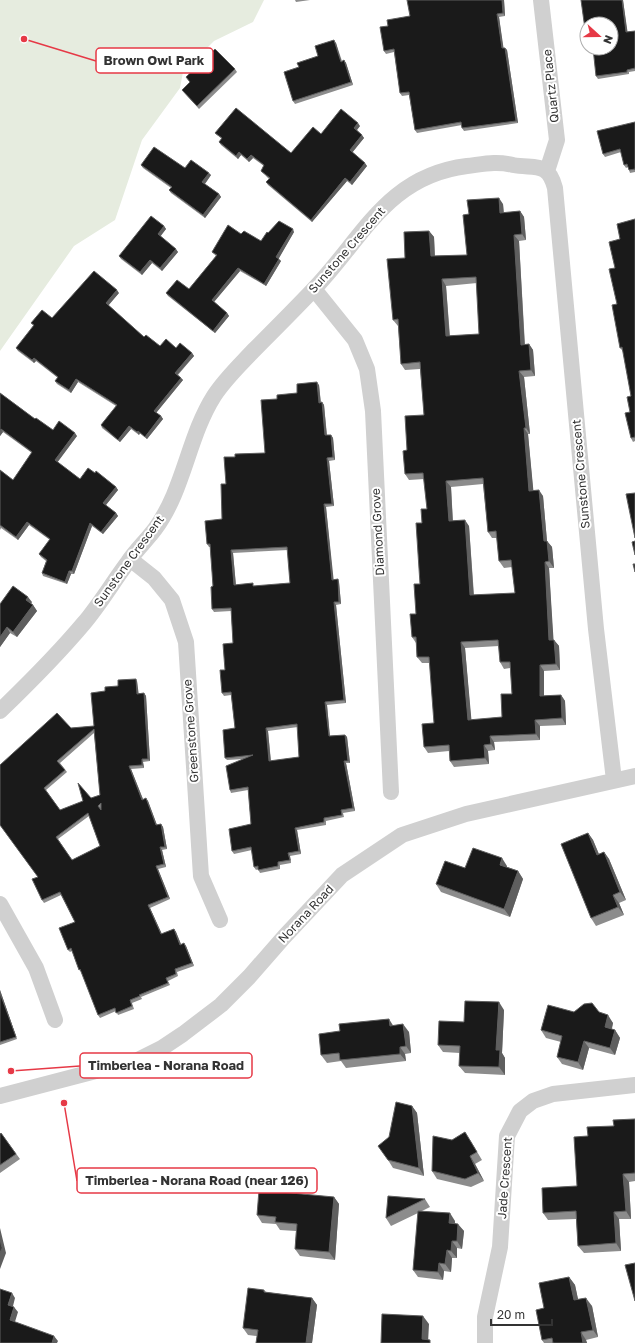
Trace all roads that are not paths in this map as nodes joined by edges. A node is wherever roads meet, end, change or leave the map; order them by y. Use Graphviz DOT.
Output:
graph roads {
  1 [pos="541,0"];
  2 [pos="547,171"];
  3 [pos="314,289"];
  4 [pos="130,559"];
  5 [pos="0,711"];
  6 [pos="635,776"];
  7 [pos="614,780"];
  8 [pos="391,792"];
  9 [pos="0,904"];
  10 [pos="220,920"];
  11 [pos="54,1020"];
  12 [pos="635,1085"];
  13 [pos="0,1096"];
  14 [pos="485,1343"];
  1 -- 2 [label="street, Quartz Place"];
  2 -- 3 [label="street, Sunstone Crescent"];
  2 -- 7 [label="street, Sunstone Crescent"];
  3 -- 4 [label="street, Sunstone Crescent"];
  3 -- 8 [label="street, Diamond Grove"];
  4 -- 5 [label="street, Sunstone Crescent"];
  4 -- 10 [label="street, Greenstone Grove"];
  6 -- 7 [label="street, Norana Road"];
  7 -- 13 [label="street, Norana Road"];
  9 -- 11 [label="street"];
  12 -- 14 [label="street, Jade Crescent"];
}
